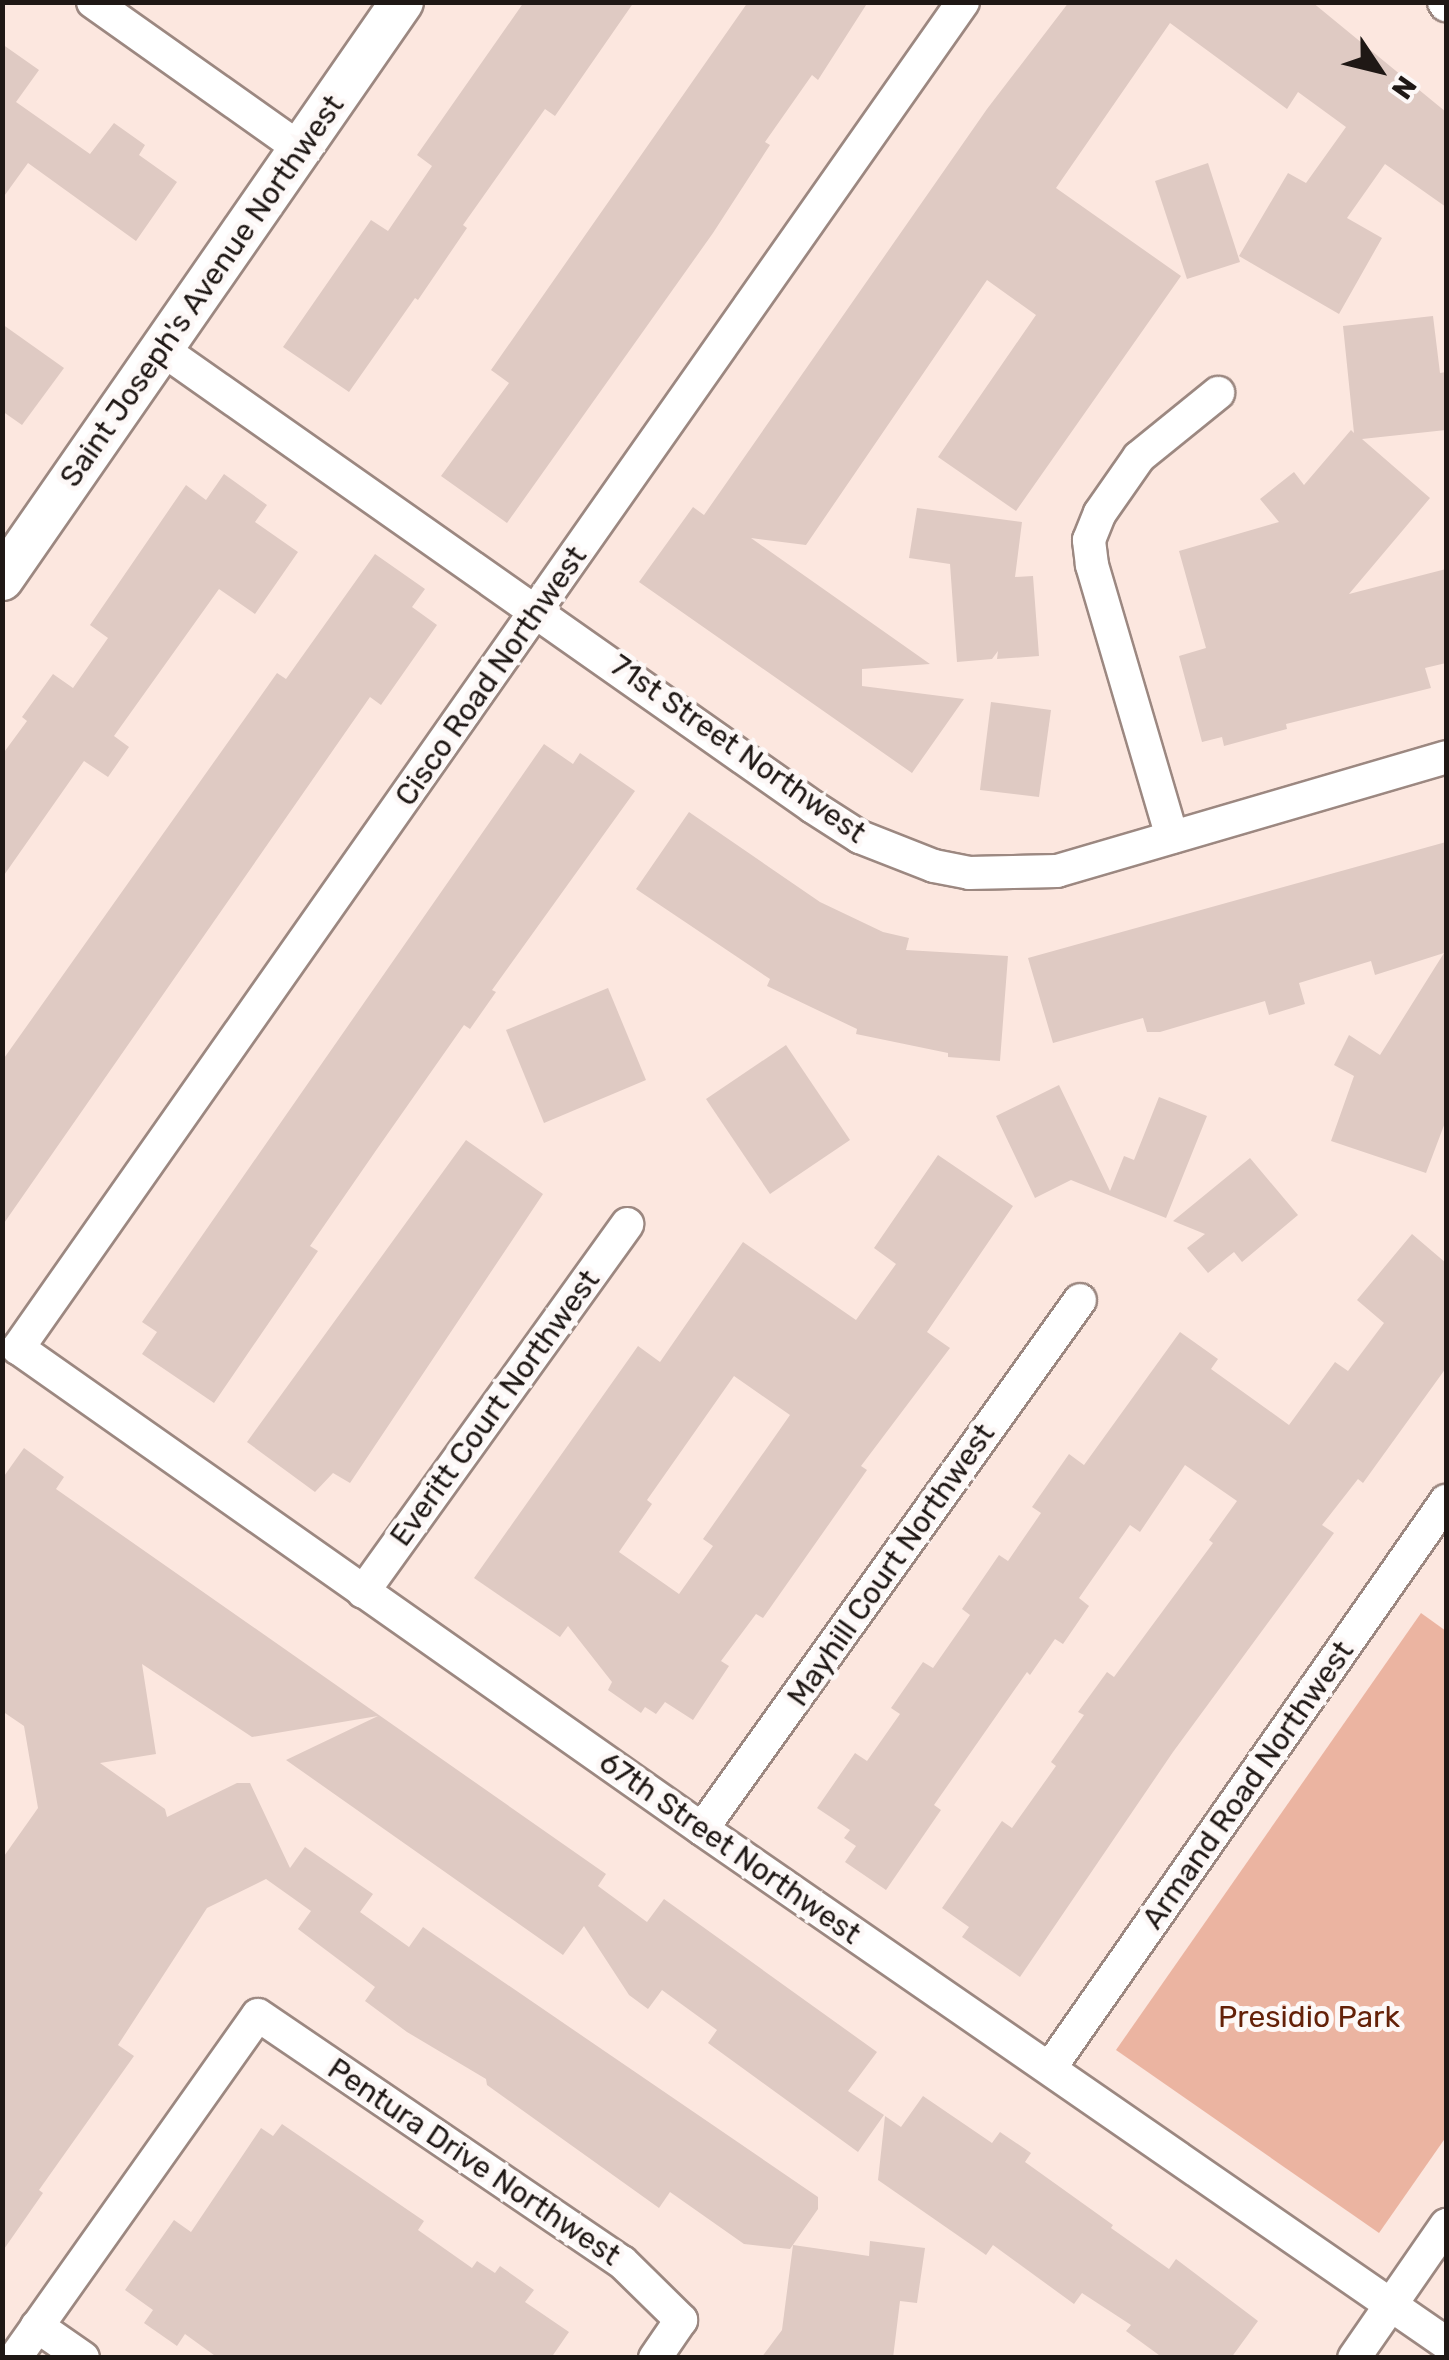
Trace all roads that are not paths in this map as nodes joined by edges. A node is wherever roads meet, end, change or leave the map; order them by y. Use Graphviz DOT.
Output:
graph roads {
  1 [pos="92,2"];
  2 [pos="402,2"];
  3 [pos="963,2"];
  4 [pos="301,149"];
  5 [pos="163,350"];
  6 [pos="1218,394"];
  7 [pos="9,555"];
  8 [pos="538,609"];
  9 [pos="1446,757"];
  10 [pos="1172,837"];
  11 [pos="627,1224"];
  12 [pos="1080,1300"];
  13 [pos="18,1348"];
  14 [pos="1446,1501"];
  15 [pos="363,1592"];
  16 [pos="702,1829"];
  17 [pos="1050,2068"];
  18 [pos="1446,2225"];
  19 [pos="1390,2304"];
  20 [pos="37,2326"];
  21 [pos="1446,2343"];
  22 [pos="15,2358"];
  23 [pos="82,2358"];
  24 [pos="655,2358"];
  25 [pos="1354,2358"];
  1 -- 4 [label="street"];
  2 -- 4 [label="street, Saint Joseph's Avenue Northwest"];
  3 -- 8 [label="street, Cisco Road Northwest"];
  4 -- 5 [label="street, Saint Joseph's Avenue Northwest"];
  5 -- 7 [label="street, Saint Joseph's Avenue Northwest"];
  5 -- 8 [label="street, 71st Street Northwest"];
  6 -- 10 [label="street"];
  8 -- 10 [label="street, 71st Street Northwest"];
  8 -- 13 [label="street, Cisco Road Northwest"];
  9 -- 10 [label="street, 71st Street Northwest"];
  11 -- 15 [label="street, Everitt Court Northwest"];
  12 -- 16 [label="street, Mayhill Court Northwest"];
  13 -- 15 [label="street, 67th Street Northwest"];
  14 -- 17 [label="street, Armand Road Northwest"];
  15 -- 16 [label="street, 67th Street Northwest"];
  16 -- 17 [label="street, 67th Street Northwest"];
  17 -- 19 [label="street, 67th Street Northwest"];
  18 -- 19 [label="street"];
  19 -- 21 [label="street, 67th Street Northwest"];
  19 -- 25 [label="street"];
  20 -- 22 [label="street"];
  20 -- 23 [label="street"];
  20 -- 24 [label="street, Pentura Drive Northwest"];
}
